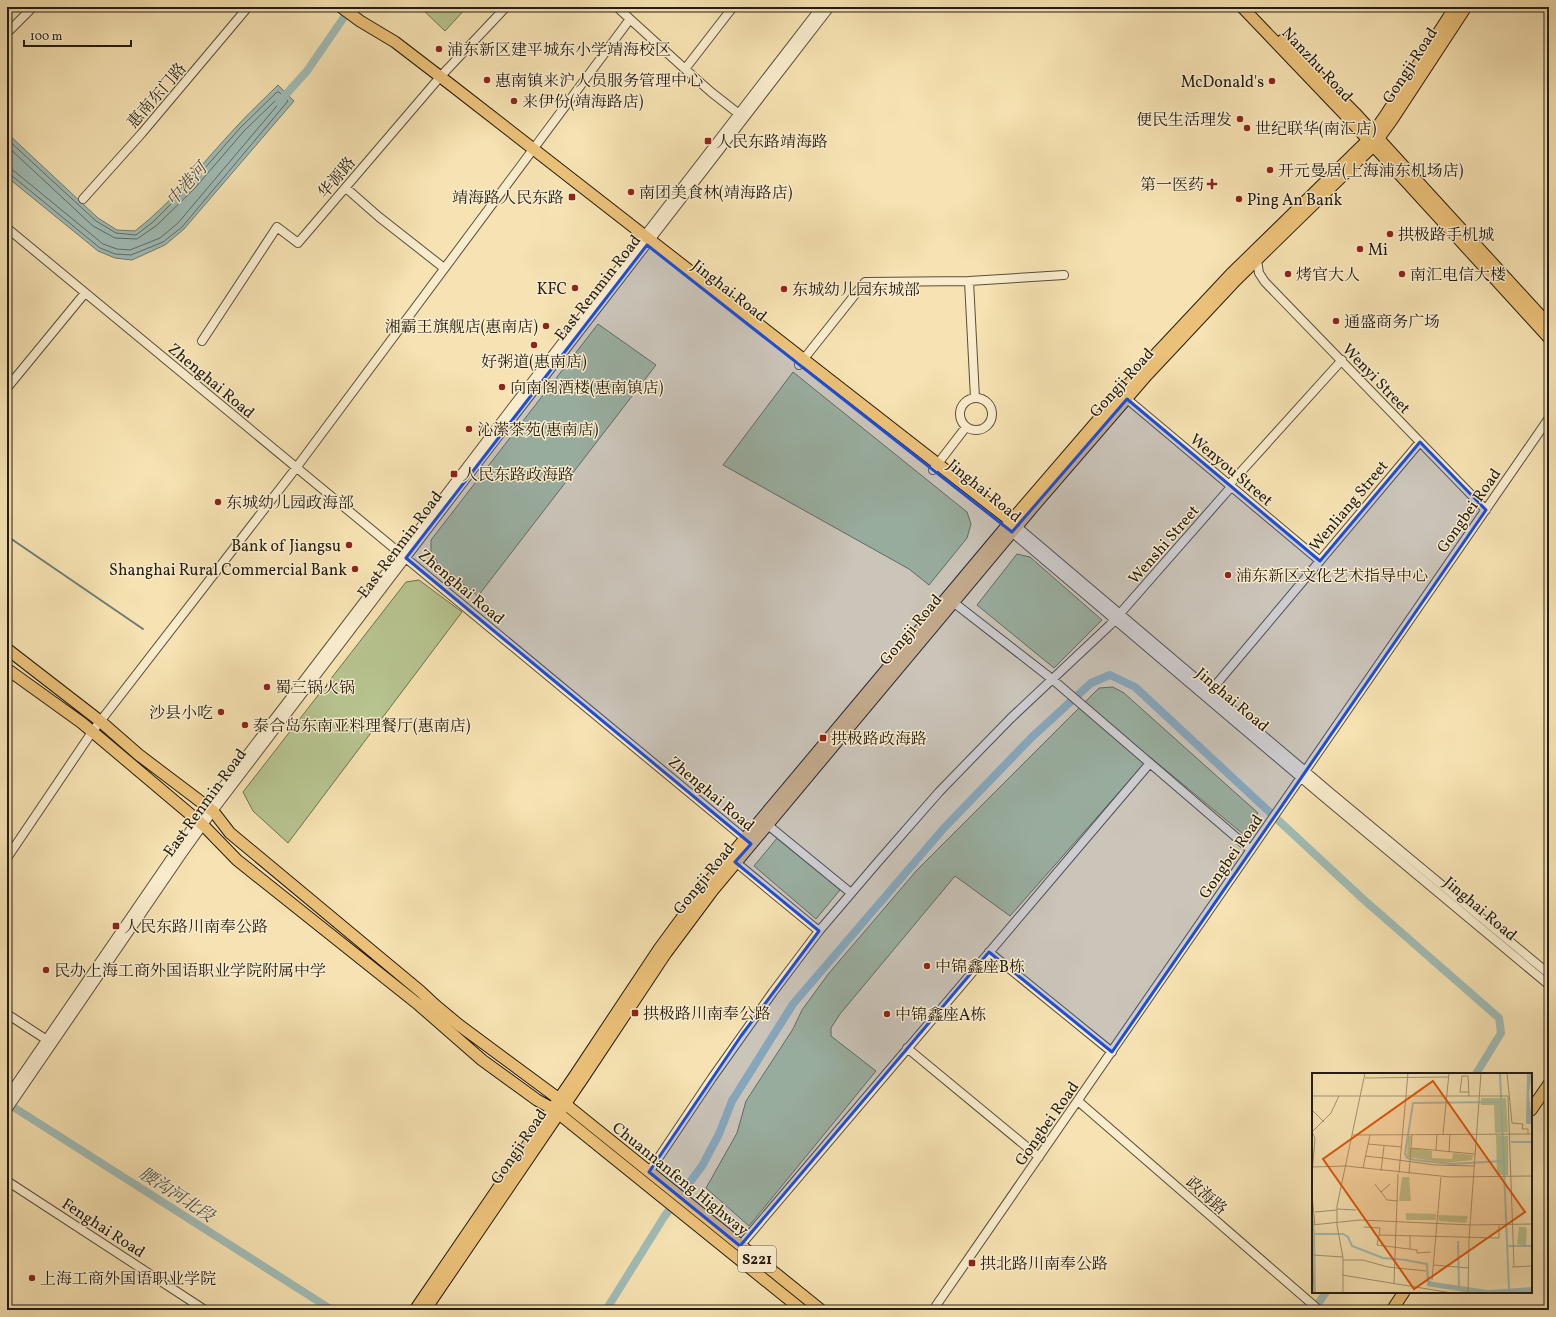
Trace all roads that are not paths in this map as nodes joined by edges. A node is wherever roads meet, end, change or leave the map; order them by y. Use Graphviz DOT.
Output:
graph roads {
  1 [pos="33,7"];
  2 [pos="248,7"];
  3 [pos="341,7"];
  4 [pos="506,7"];
  5 [pos="617,7"];
  6 [pos="734,7"];
  7 [pos="821,7"];
  8 [pos="830,7"];
  9 [pos="1242,7"];
  10 [pos="1253,7"];
  11 [pos="1455,7"];
  12 [pos="1466,7"];
  13 [pos="630,19"];
  14 [pos="7,34"];
  15 [pos="685,69"];
  16 [pos="438,79"];
  17 [pos="739,114"];
  18 [pos="1373,140"];
  19 [pos="531,151"];
  20 [pos="346,188"];
  21 [pos="83,199"];
  22 [pos="7,228"];
  23 [pos="646,240"];
  24 [pos="1257,260"];
  25 [pos="444,268"];
  26 [pos="1064,275"];
  27 [pos="969,281"];
  28 [pos="85,293"];
  29 [pos="1549,325"];
  30 [pos="1549,338"];
  31 [pos="202,341"];
  32 [pos="1342,360"];
  33 [pos="801,361"];
  34 [pos="7,388"];
  35 [pos="976,398"];
  36 [pos="1127,399"];
  37 [pos="1549,418"];
  38 [pos="966,427"];
  39 [pos="1420,442"];
  40 [pos="936,467"];
  41 [pos="296,468"];
  42 [pos="1230,486"];
  43 [pos="1486,510"];
  44 [pos="1011,527"];
  45 [pos="403,556"];
  46 [pos="1320,561"];
  47 [pos="953,602"];
  48 [pos="1118,617"];
  49 [pos="7,649"];
  50 [pos="7,669"];
  51 [pos="1052,680"];
  52 [pos="1209,694"];
  53 [pos="100,721"];
  54 [pos="92,732"];
  55 [pos="1150,763"];
  56 [pos="1303,774"];
  57 [pos="210,809"];
  58 [pos="764,822"];
  59 [pos="200,823"];
  60 [pos="748,841"];
  61 [pos="1251,850"];
  62 [pos="7,858"];
  63 [pos="732,860"];
  64 [pos="851,893"];
  65 [pos="820,932"];
  66 [pos="989,952"];
  67 [pos="1549,974"];
  68 [pos="1549,985"];
  69 [pos="7,1014"];
  70 [pos="49,1042"];
  71 [pos="907,1048"];
  72 [pos="1112,1052"];
  73 [pos="1549,1084"];
  74 [pos="17,1089"];
  75 [pos="7,1097"];
  76 [pos="1078,1101"];
  77 [pos="559,1107"];
  78 [pos="1532,1109"];
  79 [pos="7,1110"];
  80 [pos="1039,1157"];
  81 [pos="649,1172"];
  82 [pos="7,1181"];
  83 [pos="665,1192"];
  84 [pos="689,1212"];
  85 [pos="740,1246"];
  86 [pos="1403,1293"];
  87 [pos="206,1310"];
  88 [pos="415,1310"];
  89 [pos="425,1310"];
  90 [pos="802,1310"];
  91 [pos="821,1310"];
  92 [pos="934,1310"];
  93 [pos="1319,1310"];
  94 [pos="1392,1310"];
  1 -- 14 [label="street"];
  2 -- 21 [label="street, 惠南东门路"];
  3 -- 16 [label="main road, Jinghai Road"];
  4 -- 16 [label="street, 华源路"];
  5 -- 13 [label="street"];
  6 -- 15 [label="street"];
  7 -- 17 [label="street, East Renmin Road"];
  8 -- 23 [label="street, East Renmin Road"];
  9 -- 18 [label="main road, Nanzhu Road"];
  10 -- 18 [label="main road, Nanzhu Road"];
  11 -- 18 [label="main road, Gongji Road"];
  12 -- 18 [label="main road, Gongji Road"];
  13 -- 15 [label="street"];
  13 -- 19 [label="street"];
  15 -- 17 [label="street"];
  16 -- 19 [label="main road, Jinghai Road"];
  16 -- 20 [label="street, 华源路"];
  17 -- 23 [label="street, East Renmin Road"];
  18 -- 24 [label="main road, Gongji Road"];
  18 -- 29 [label="main road, Nanzhu Road"];
  18 -- 30 [label="main road, Nanzhu Road"];
  18 -- 44 [label="main road, Gongji Road"];
  19 -- 23 [label="main road, Jinghai Road"];
  19 -- 25 [label="street"];
  20 -- 25 [label="street"];
  20 -- 31 [label="street, 华源路"];
  22 -- 28 [label="street, Zhenghai Road"];
  23 -- 33 [label="main road, Jinghai Road"];
  23 -- 45 [label="street, East Renmin Road"];
  24 -- 32 [label="street, Wenyi Street"];
  24 -- 36 [label="main road, Gongji Road"];
  25 -- 41 [label="street"];
  26 -- 27 [label="street"];
  27 -- 33 [label="street"];
  27 -- 35 [label="street"];
  28 -- 34 [label="street"];
  28 -- 41 [label="street, Zhenghai Road"];
  32 -- 39 [label="street, Wenyi Street"];
  32 -- 42 [label="street, Wenshi Street"];
  33 -- 40 [label="main road, Jinghai Road"];
  35 -- 38 [label="street"];
  35 -- 38 [label="street"];
  36 -- 42 [label="street, Wenyou Street"];
  36 -- 44 [label="main road, Gongji Road"];
  37 -- 43 [label="street, Gongbei Road"];
  38 -- 40 [label="street"];
  39 -- 43 [label="street, Wenyi Street"];
  39 -- 46 [label="street, Wenliang Street"];
  40 -- 44 [label="main road, Jinghai Road"];
  41 -- 45 [label="street, Zhenghai Road"];
  41 -- 53 [label="street"];
  42 -- 46 [label="street, Wenyou Street"];
  42 -- 48 [label="street, Wenshi Street"];
  43 -- 56 [label="street, Gongbei Road"];
  44 -- 47 [label="main road, Gongji Road"];
  44 -- 48 [label="street, Jinghai Road"];
  44 -- 58 [label="main road, Gongji Road"];
  45 -- 57 [label="street, East Renmin Road"];
  45 -- 60 [label="street, Zhenghai Road"];
  46 -- 52 [label="street, Wenliang Street"];
  47 -- 51 [label="street"];
  47 -- 58 [label="main road, Gongji Road"];
  48 -- 51 [label="street, Wenshi Street"];
  48 -- 52 [label="street, Jinghai Road"];
  49 -- 53 [label="main road"];
  50 -- 54 [label="main road"];
  51 -- 55 [label="street"];
  51 -- 64 [label="street, Wenshi Street"];
  52 -- 56 [label="street, Jinghai Road"];
  53 -- 54 [label="street"];
  53 -- 57 [label="main road"];
  54 -- 59 [label="main road"];
  54 -- 62 [label="street"];
  55 -- 61 [label="street"];
  55 -- 66 [label="street"];
  56 -- 61 [label="street, Gongbei Road"];
  56 -- 67 [label="street, Jinghai Road"];
  56 -- 68 [label="street, Jinghai Road"];
  57 -- 59 [label="street, East Renmin Road"];
  57 -- 77 [label="main road"];
  58 -- 60 [label="main road, Gongji Road"];
  58 -- 64 [label="street"];
  59 -- 70 [label="street, East Renmin Road"];
  59 -- 77 [label="main road"];
  60 -- 63 [label="main road, Gongji Road"];
  61 -- 72 [label="street, Gongbei Road"];
  63 -- 65 [label="street"];
  63 -- 77 [label="main road, Gongji Road"];
  64 -- 65 [label="street, Wenshi Street"];
  65 -- 81 [label="street, Wenshi Street"];
  66 -- 71 [label="street"];
  66 -- 72 [label="street"];
  69 -- 70 [label="street"];
  70 -- 74 [label="street, East Renmin Road"];
  71 -- 80 [label="street"];
  71 -- 85 [label="street"];
  72 -- 76 [label="street, Gongbei Road"];
  73 -- 78 [label="main road"];
  74 -- 75 [label="street, East Renmin Road"];
  74 -- 79 [label="street, East Renmin Road"];
  76 -- 80 [label="street, Gongbei Road"];
  76 -- 93 [label="street, 政海路"];
  77 -- 81 [label="main road, Chuannanfeng Highway / S221"];
  77 -- 83 [label="main road, Chuannanfeng Highway / S221"];
  77 -- 88 [label="main road, Gongji Road"];
  77 -- 89 [label="main road, Gongji Road"];
  80 -- 92 [label="street, Gongbei Road"];
  81 -- 83 [label="main road, Chuannanfeng Highway / S221"];
  82 -- 87 [label="street, Fenghai Road"];
  83 -- 84 [label="main road, Chuannanfeng Highway / S221"];
  84 -- 85 [label="main road, Chuannanfeng Highway / S221"];
  84 -- 90 [label="main road, Chuannanfeng Highway / S221"];
  85 -- 91 [label="main road, Chuannanfeng Highway / S221"];
  86 -- 94 [label="main road"];
}
